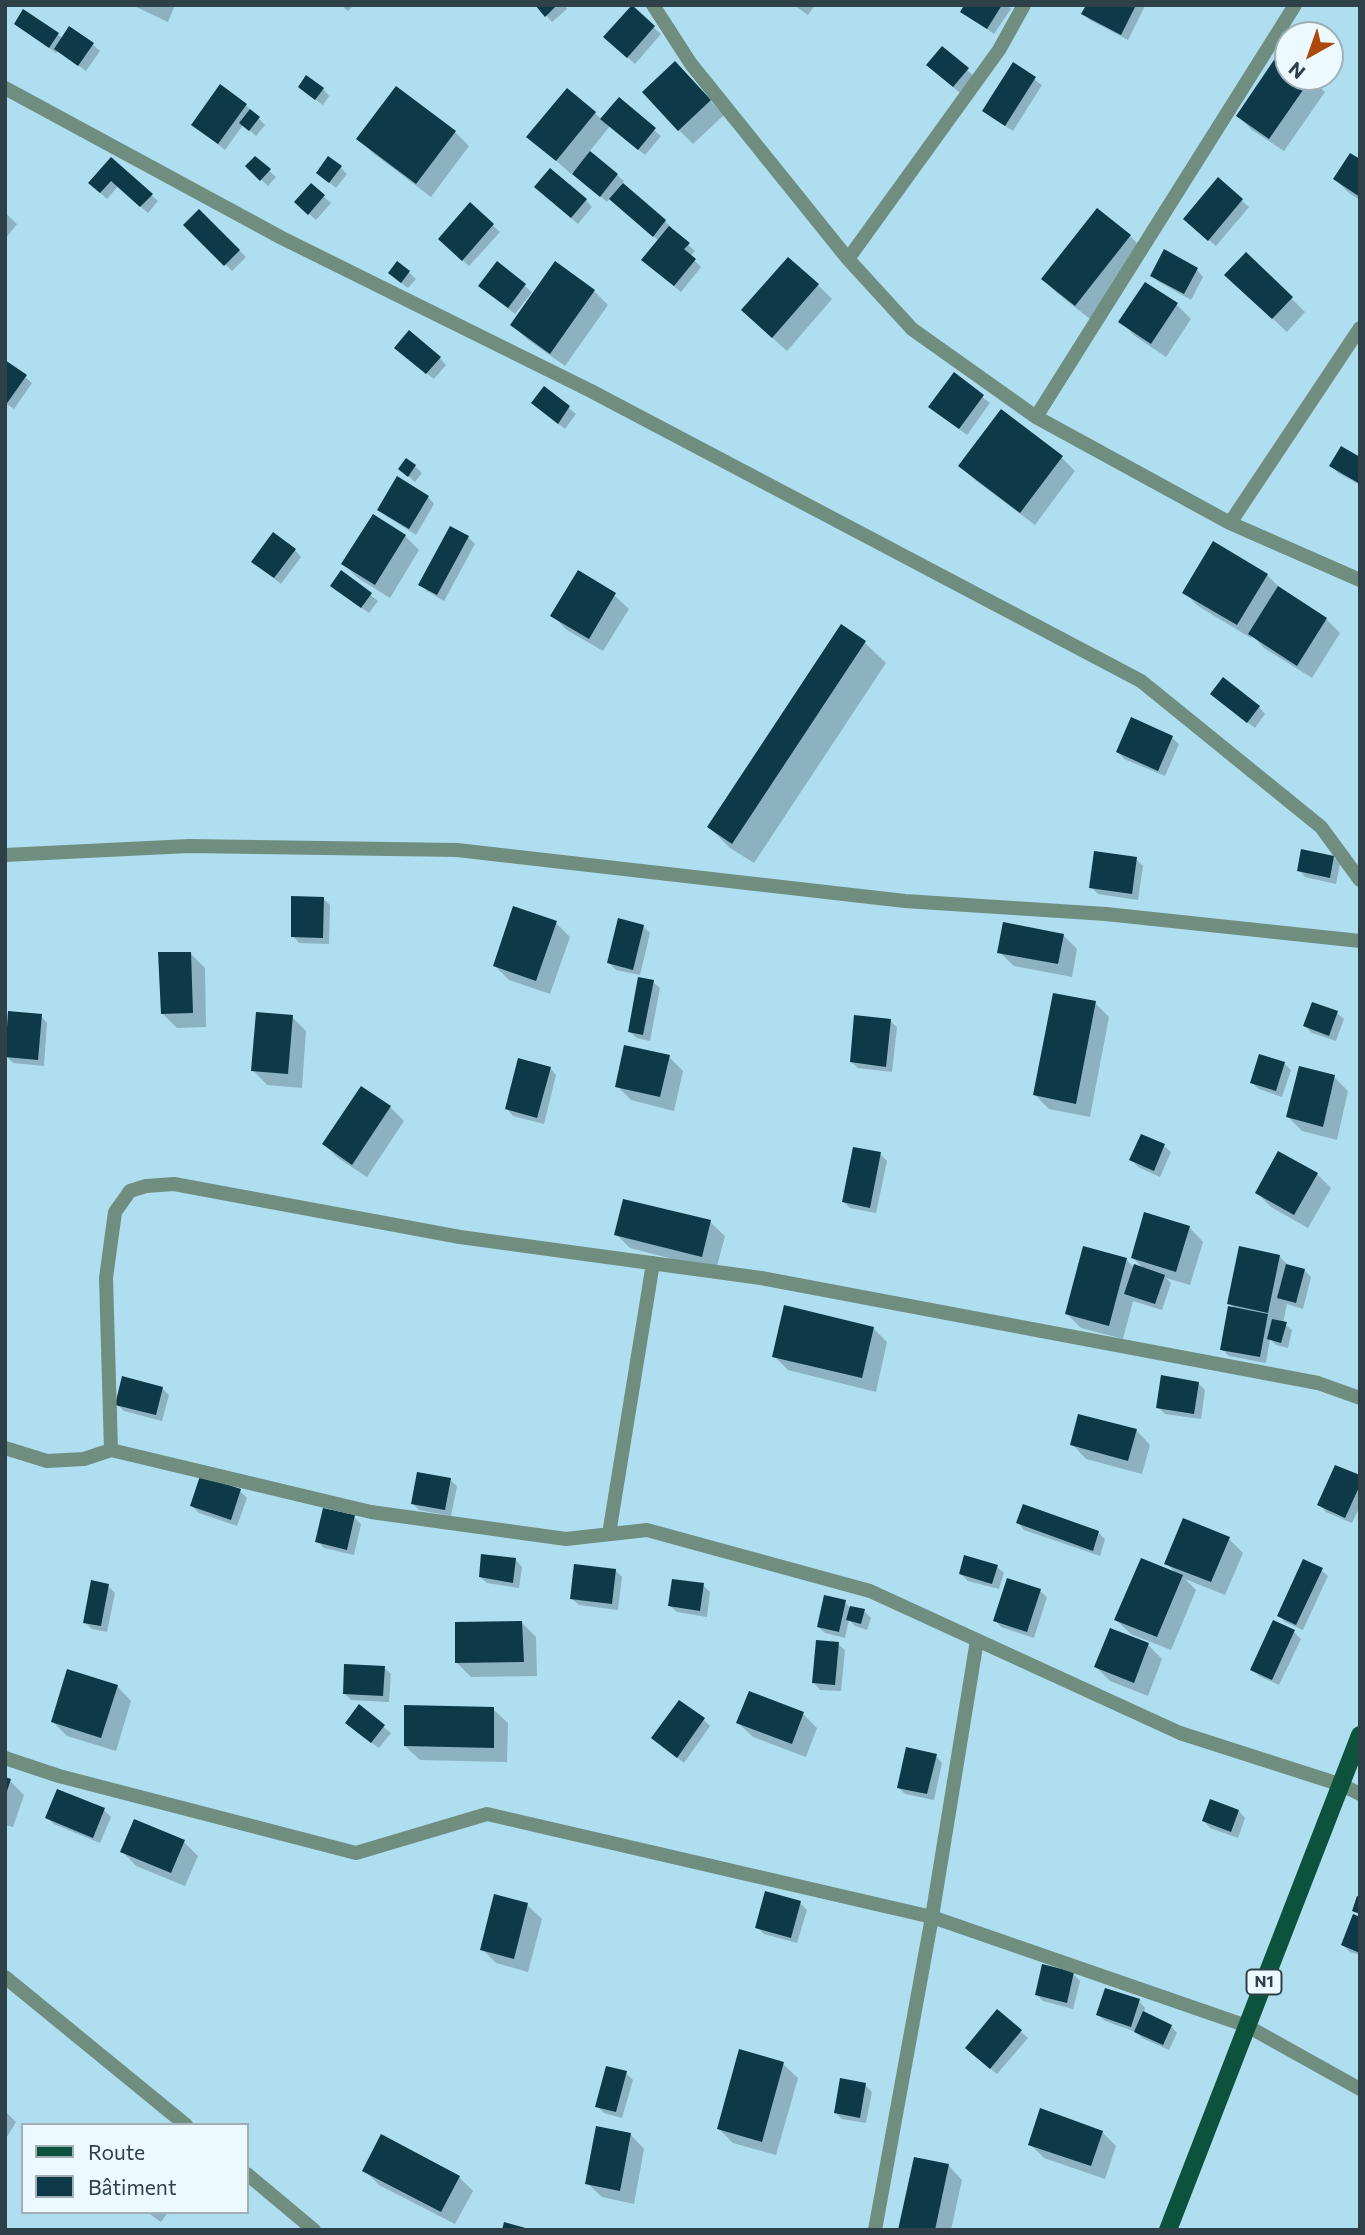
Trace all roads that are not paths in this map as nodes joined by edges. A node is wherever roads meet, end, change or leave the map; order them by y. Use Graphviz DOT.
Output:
graph roads {
  1 [pos="653,5"];
  2 [pos="1024,5"];
  3 [pos="1295,5"];
  4 [pos="5,88"];
  5 [pos="848,259"];
  6 [pos="1360,328"];
  7 [pos="1036,417"];
  8 [pos="1230,523"];
  9 [pos="1360,580"];
  10 [pos="5,855"];
  11 [pos="1360,880"];
  12 [pos="1360,941"];
  13 [pos="653,1263"];
  14 [pos="1360,1398"];
  15 [pos="5,1448"];
  16 [pos="111,1450"];
  17 [pos="609,1534"];
  18 [pos="977,1640"];
  19 [pos="1360,1735"];
  20 [pos="5,1758"];
  21 [pos="1342,1785"];
  22 [pos="1360,1794"];
  23 [pos="932,1917"];
  24 [pos="5,1977"];
  25 [pos="1247,2026"];
  26 [pos="1360,2089"];
  27 [pos="184,2123"];
  28 [pos="248,2175"];
  29 [pos="314,2230"];
  30 [pos="875,2230"];
  31 [pos="1168,2230"];
  1 -- 5 [label="street"];
  2 -- 5 [label="street"];
  3 -- 7 [label="street"];
  4 -- 11 [label="street"];
  5 -- 7 [label="street"];
  6 -- 8 [label="street"];
  7 -- 8 [label="street"];
  8 -- 9 [label="street"];
  10 -- 12 [label="street"];
  13 -- 14 [label="street"];
  13 -- 16 [label="street"];
  13 -- 17 [label="street"];
  15 -- 16 [label="street"];
  16 -- 17 [label="street"];
  17 -- 18 [label="street"];
  18 -- 21 [label="street"];
  18 -- 23 [label="street"];
  19 -- 21 [label="main road, N1"];
  20 -- 23 [label="street"];
  21 -- 22 [label="street"];
  21 -- 25 [label="main road, N1"];
  23 -- 25 [label="street"];
  23 -- 30 [label="street"];
  24 -- 27 [label="street"];
  25 -- 26 [label="street"];
  25 -- 31 [label="main road, N1"];
  28 -- 29 [label="street"];
}
